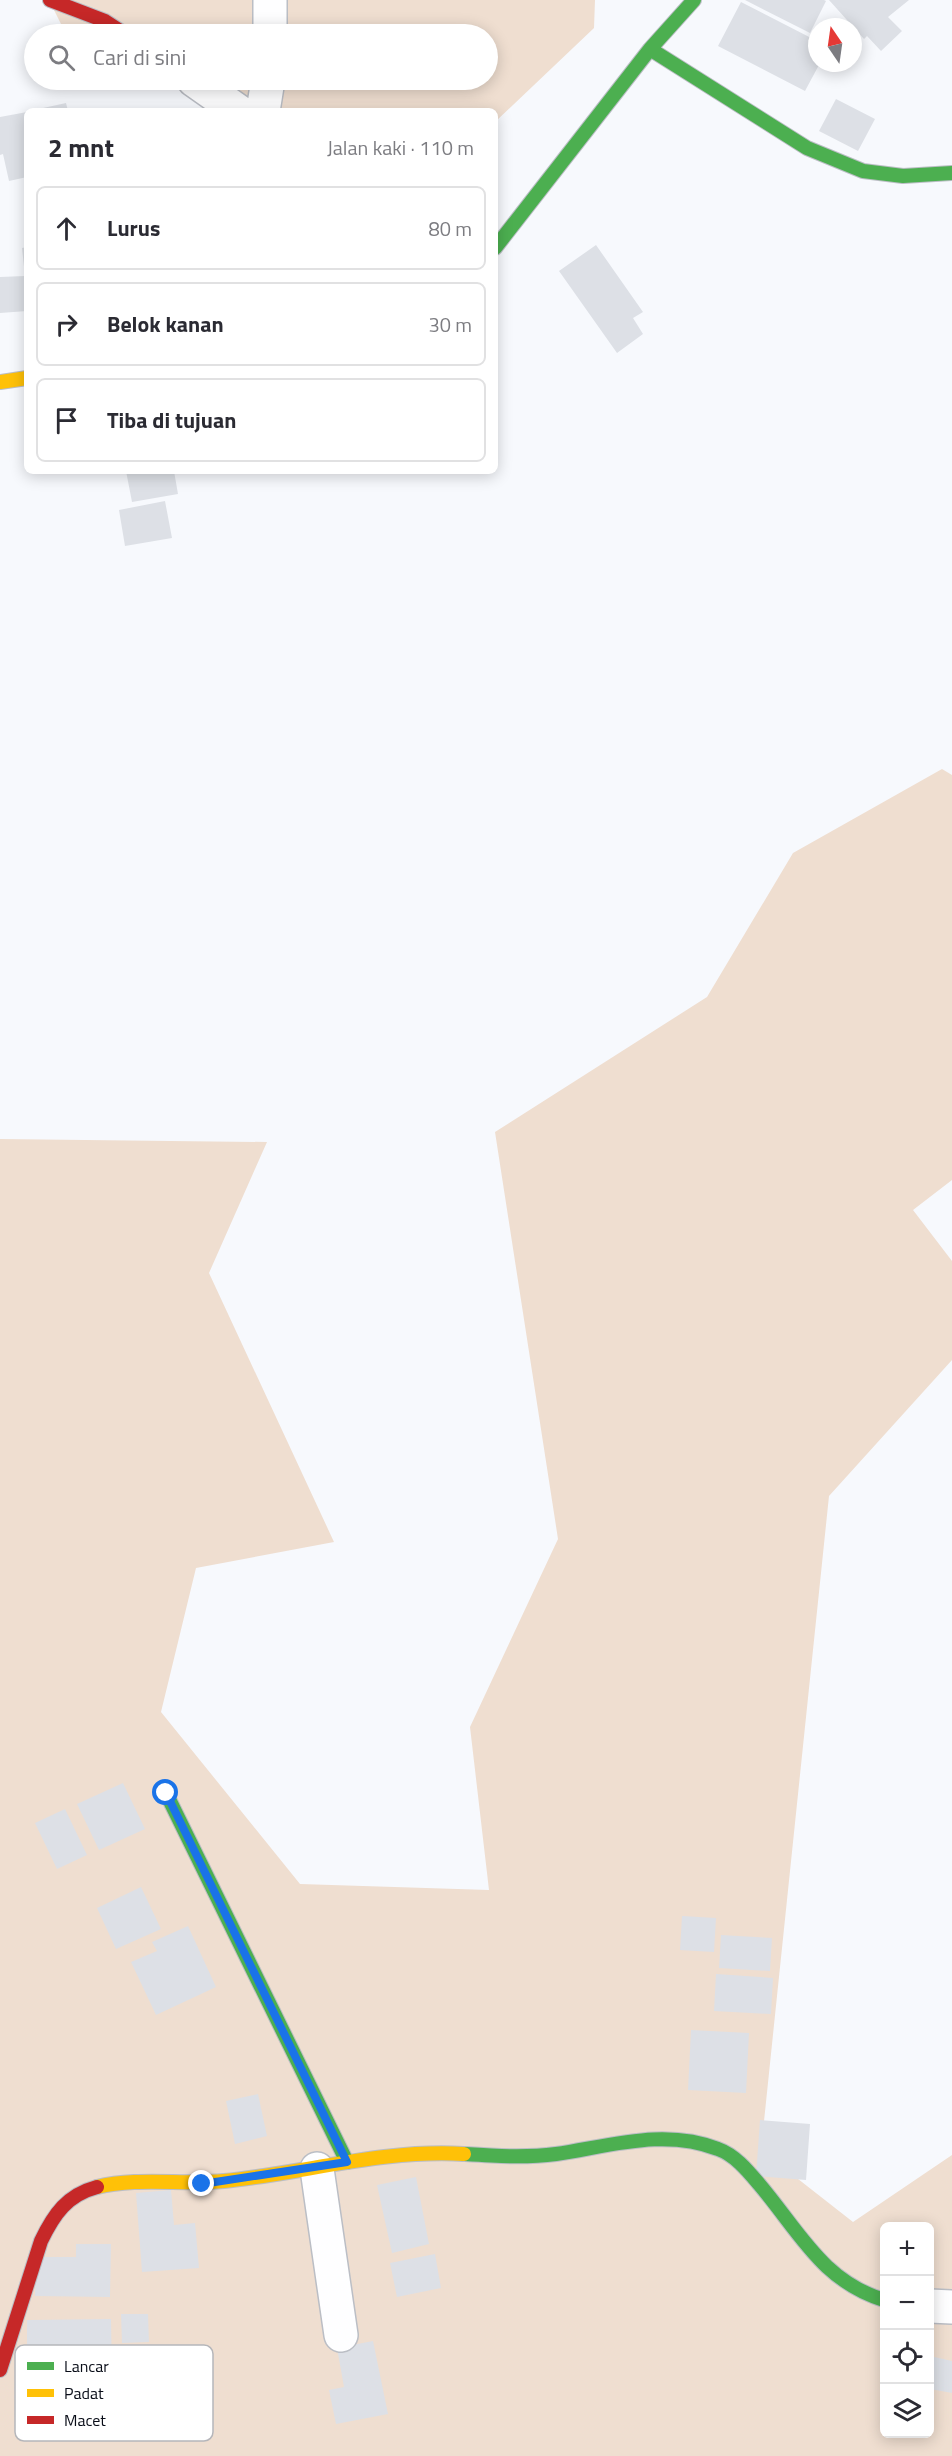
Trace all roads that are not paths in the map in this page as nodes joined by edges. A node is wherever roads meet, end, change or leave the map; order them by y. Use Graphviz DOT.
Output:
graph roads {
  1 [pos="50,0"];
  2 [pos="270,0"];
  3 [pos="694,0"];
  4 [pos="107,24"];
  5 [pos="270,24"];
  6 [pos="650,48"];
  7 [pos="208,90"];
  8 [pos="266,90"];
  9 [pos="234,108"];
  10 [pos="263,108"];
  11 [pos="952,174"];
  12 [pos="498,244"];
  13 [pos="24,378"];
  14 [pos="0,382"];
  15 [pos="166,1793"];
  16 [pos="332,2165"];
  17 [pos="880,2298"];
  18 [pos="934,2306"];
  19 [pos="952,2307"];
  20 [pos="342,2335"];
  21 [pos="0,2370"];
  1 -- 4 [label="street"];
  2 -- 5 [label="street"];
  3 -- 6 [label="street"];
  6 -- 11 [label="street"];
  6 -- 12 [label="street"];
  7 -- 9 [label="street"];
  8 -- 10 [label="street"];
  13 -- 14 [label="street"];
  15 -- 16 [label="street"];
  16 -- 17 [label="street"];
  16 -- 20 [label="street"];
  16 -- 21 [label="street"];
  18 -- 19 [label="street"];
}
